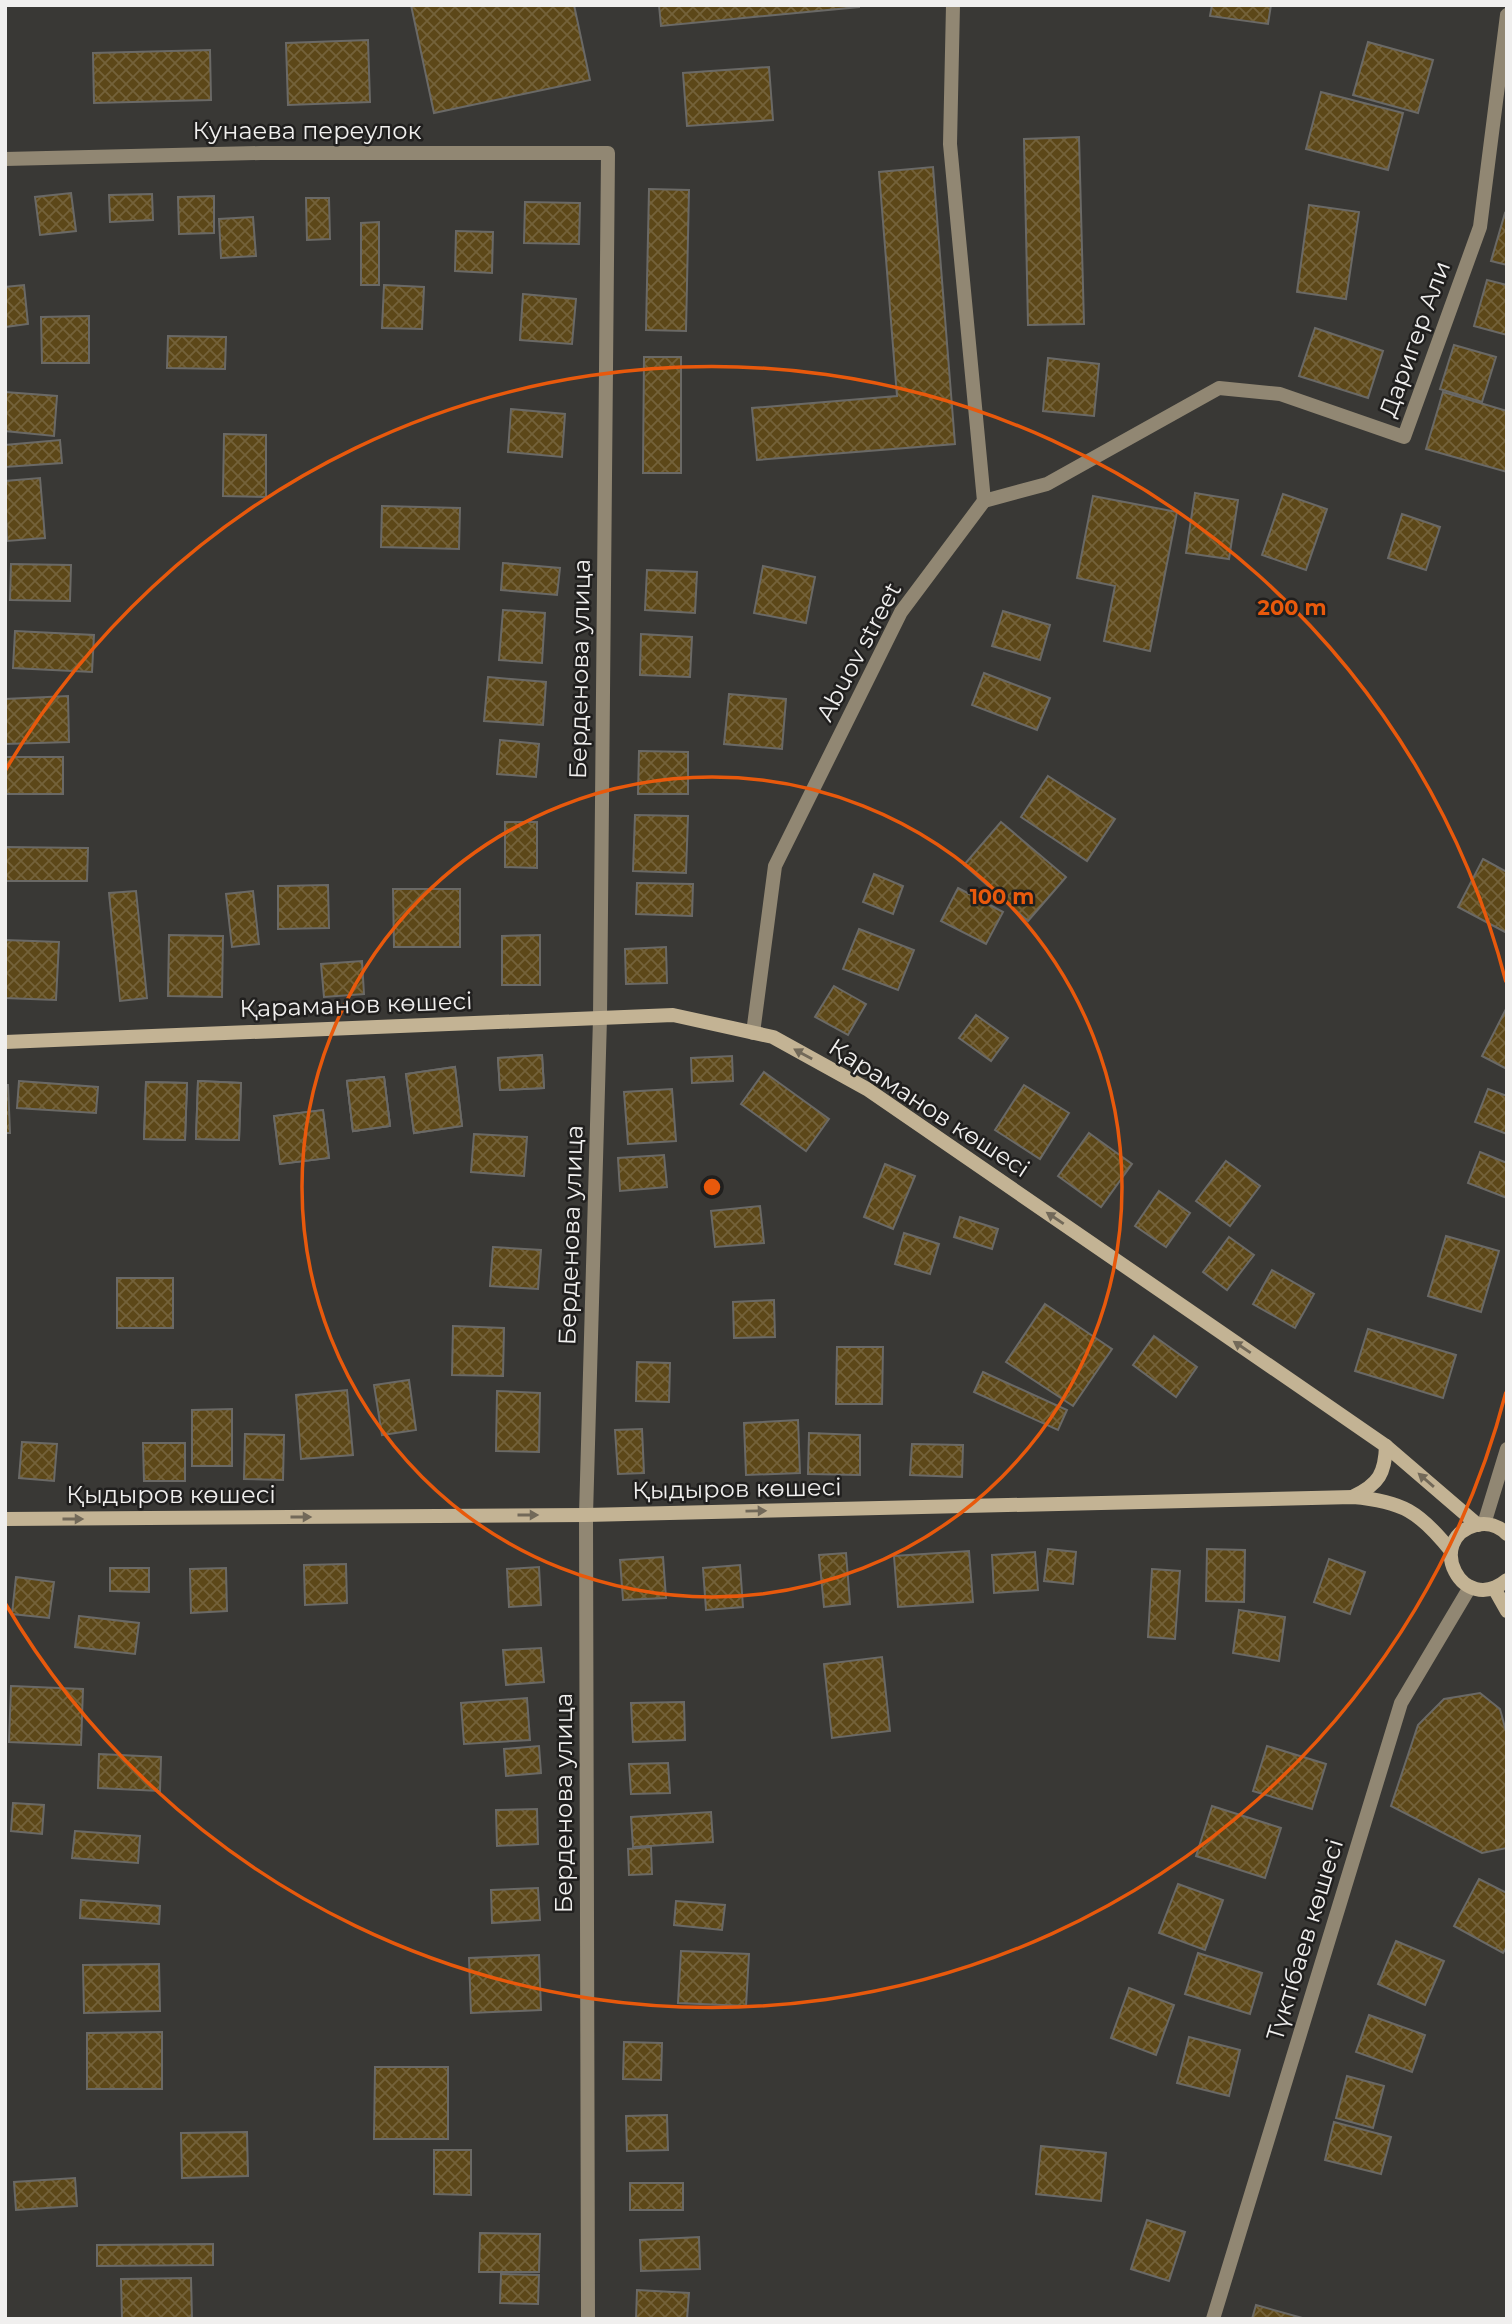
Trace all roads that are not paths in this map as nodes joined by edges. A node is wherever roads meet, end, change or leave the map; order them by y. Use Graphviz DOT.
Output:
graph roads {
  1 [pos="953,5"];
  2 [pos="1507,15"];
  3 [pos="608,153"];
  4 [pos="5,159"];
  5 [pos="984,500"];
  6 [pos="600,1017"];
  7 [pos="753,1033"];
  8 [pos="5,1042"];
  9 [pos="1386,1446"];
  10 [pos="1507,1449"];
  11 [pos="1353,1497"];
  12 [pos="586,1515"];
  13 [pos="5,1519"];
  14 [pos="1481,1524"];
  15 [pos="1507,1534"];
  16 [pos="1451,1551"];
  17 [pos="1500,1584"];
  18 [pos="1470,1587"];
  19 [pos="1507,1611"];
  20 [pos="588,2319"];
  21 [pos="1213,2319"];
  1 -- 5 [label="street"];
  2 -- 5 [label="street, Даригер Али"];
  3 -- 4 [label="street, Кунаева переулок"];
  3 -- 6 [label="street, Берденова улица"];
  5 -- 7 [label="street, Abuov street"];
  6 -- 7 [label="street, Қараманов көшесі"];
  6 -- 8 [label="street, Қараманов көшесі"];
  6 -- 12 [label="street, Берденова улица"];
  9 -- 7 [label="street, Қараманов көшесі, one-way"];
  9 -- 11 [label="street"];
  14 -- 9 [label="street, Қараманов көшесі, one-way"];
  10 -- 14 [label="street"];
  12 -- 11 [label="street, Қыдыров көшесі, one-way"];
  11 -- 16 [label="street, Қыдыров көшесі"];
  13 -- 12 [label="street, Қыдыров көшесі, one-way"];
  12 -- 20 [label="street, Берденова улица"];
  14 -- 15 [label="street, Қараманов көшесі"];
  14 -- 16 [label="street"];
  16 -- 18 [label="street, Қыдыров көшесі"];
  17 -- 18 [label="street"];
  17 -- 19 [label="street"];
  18 -- 21 [label="street, Түктібаев көшесі"];
}
